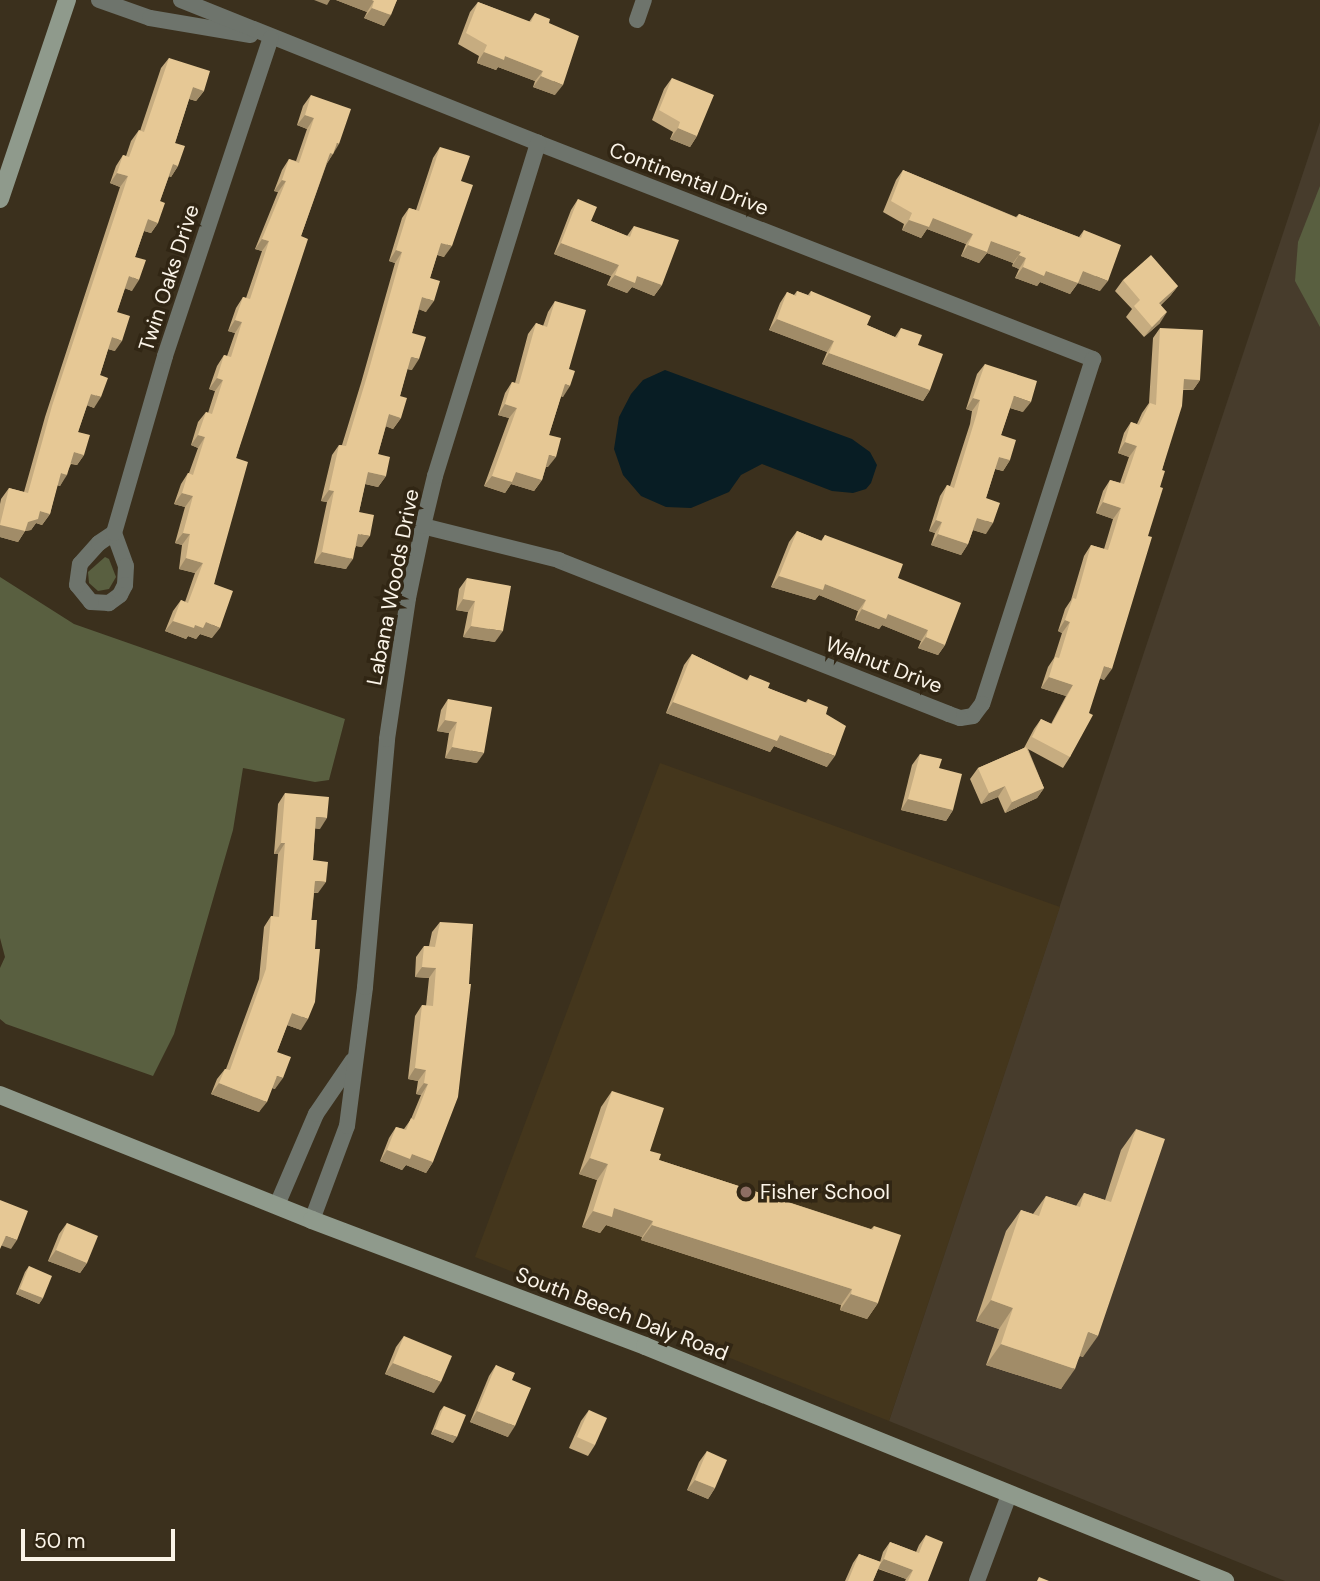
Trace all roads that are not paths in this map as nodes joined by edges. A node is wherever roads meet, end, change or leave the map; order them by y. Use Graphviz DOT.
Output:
graph roads {
  1 [pos="67,0"];
  2 [pos="99,0"];
  3 [pos="181,0"];
  4 [pos="644,0"];
  5 [pos="637,20"];
  6 [pos="271,38"];
  7 [pos="538,143"];
  8 [pos="0,199"];
  9 [pos="1093,359"];
  10 [pos="423,526"];
  11 [pos="114,533"];
  12 [pos="358,1051"];
  13 [pos="0,1095"];
  14 [pos="277,1205"];
  15 [pos="312,1220"];
  16 [pos="1009,1495"];
  17 [pos="977,1581"];
  18 [pos="1225,1581"];
  1 -- 8 [label="street"];
  2 -- 6 [label="street, Continental Drive"];
  3 -- 6 [label="street, Continental Drive"];
  4 -- 5 [label="street"];
  6 -- 7 [label="street, Continental Drive"];
  6 -- 11 [label="street, Twin Oaks Drive"];
  7 -- 9 [label="street, Continental Drive"];
  7 -- 10 [label="street, Labana Woods Drive"];
  9 -- 10 [label="street, Walnut Drive"];
  10 -- 12 [label="street, Labana Woods Drive"];
  12 -- 14 [label="street, Labana Woods Drive"];
  12 -- 15 [label="street, Labana Woods Drive"];
  13 -- 14 [label="street, South Beech Daly Road"];
  14 -- 15 [label="street, South Beech Daly Road"];
  15 -- 16 [label="street, South Beech Daly Road"];
  16 -- 17 [label="street"];
  16 -- 18 [label="street, South Beech Daly Road"];
}
